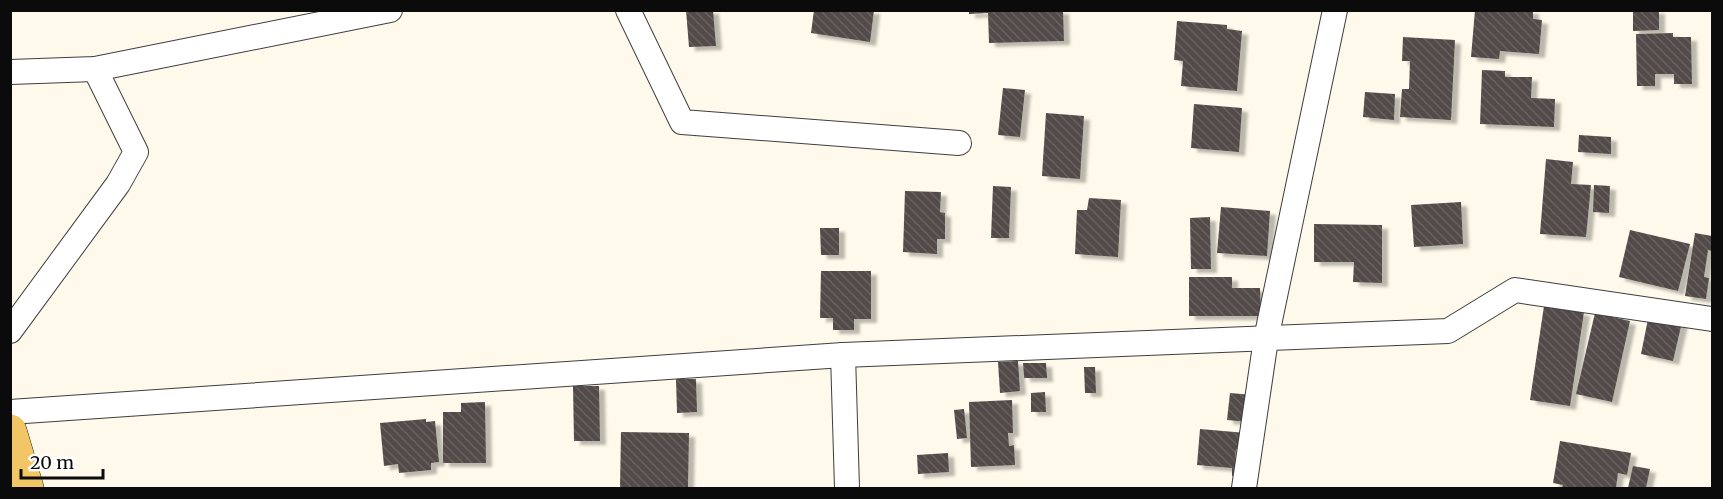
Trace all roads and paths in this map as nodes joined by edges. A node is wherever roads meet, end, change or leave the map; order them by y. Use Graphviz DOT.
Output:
graph roads {
  1 [pos="390,10"];
  2 [pos="628,10"];
  3 [pos="1335,10"];
  4 [pos="95,69"];
  5 [pos="10,72"];
  6 [pos="958,143"];
  7 [pos="1713,319"];
  8 [pos="10,331"];
  9 [pos="1266,339"];
  10 [pos="843,355"];
  11 [pos="10,412"];
  12 [pos="10,430"];
  13 [pos="27,489"];
  14 [pos="847,489"];
  15 [pos="1244,489"];
  1 -- 4 [label="street"];
  2 -- 6 [label="street"];
  3 -- 9 [label="street"];
  4 -- 5 [label="street"];
  4 -- 8 [label="street"];
  7 -- 9 [label="street"];
  9 -- 10 [label="street"];
  9 -- 15 [label="street"];
  10 -- 11 [label="street"];
  10 -- 14 [label="street"];
  12 -- 13 [label="main road"];
}
